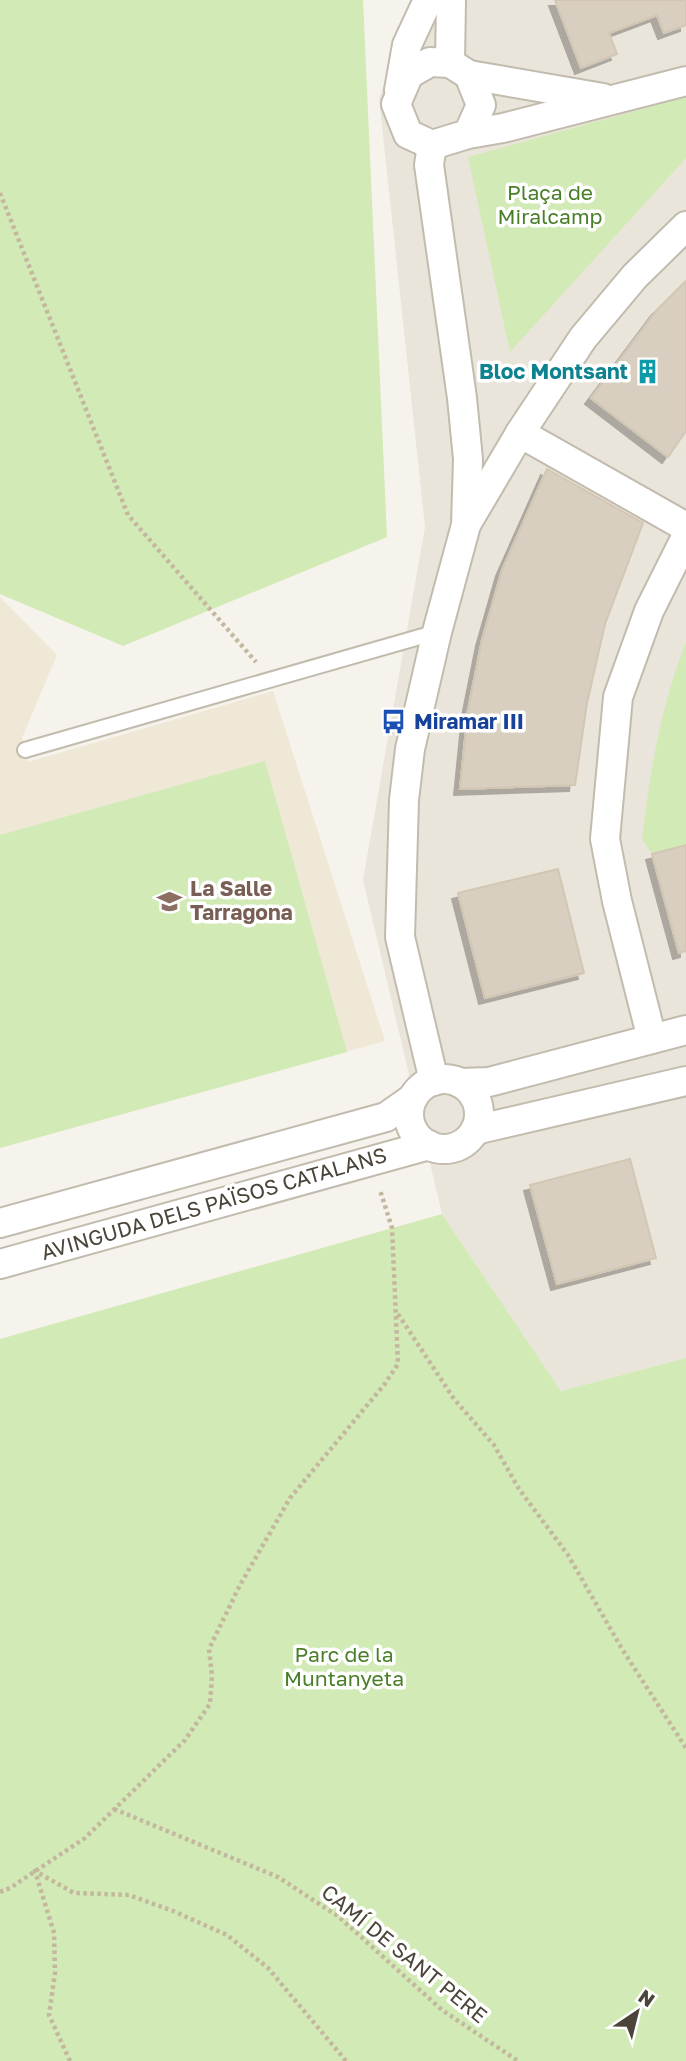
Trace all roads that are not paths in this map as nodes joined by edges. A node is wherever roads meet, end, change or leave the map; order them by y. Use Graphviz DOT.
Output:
graph roads {
  1 [pos="428,0"];
  2 [pos="451,0"];
  3 [pos="460,69"];
  4 [pos="686,81"];
  5 [pos="613,99"];
  6 [pos="396,104"];
  7 [pos="468,134"];
  8 [pos="432,145"];
  9 [pos="686,226"];
  10 [pos="520,433"];
  11 [pos="466,525"];
  12 [pos="686,527"];
  13 [pos="686,537"];
  14 [pos="437,632"];
  15 [pos="25,750"];
  16 [pos="686,1030"];
  17 [pos="652,1039"];
  18 [pos="686,1081"];
  19 [pos="436,1087"];
  20 [pos="475,1130"];
  21 [pos="429,1145"];
  22 [pos="0,1223"];
  23 [pos="0,1264"];
  1 -- 6 [label="street"];
  2 -- 3 [label="street"];
  3 -- 5 [label="street"];
  3 -- 6 [label="street"];
  3 -- 7 [label="street"];
  4 -- 5 [label="street"];
  5 -- 7 [label="street"];
  6 -- 8 [label="street"];
  7 -- 8 [label="street"];
  8 -- 11 [label="street"];
  9 -- 10 [label="street"];
  10 -- 11 [label="street"];
  10 -- 12 [label="street"];
  11 -- 14 [label="street"];
  13 -- 17 [label="street"];
  14 -- 15 [label="lane"];
  14 -- 19 [label="street"];
  16 -- 17 [label="street, AVINGUDA DELS PAÏSOS CATALANS"];
  17 -- 19 [label="street, AVINGUDA DELS PAÏSOS CATALANS"];
  18 -- 20 [label="street"];
  19 -- 20 [label="street"];
  19 -- 21 [label="street"];
  19 -- 22 [label="street, AVINGUDA DELS PAÏSOS CATALANS"];
  20 -- 21 [label="street"];
  21 -- 23 [label="street, AVINGUDA DELS PAÏSOS CATALANS"];
}
